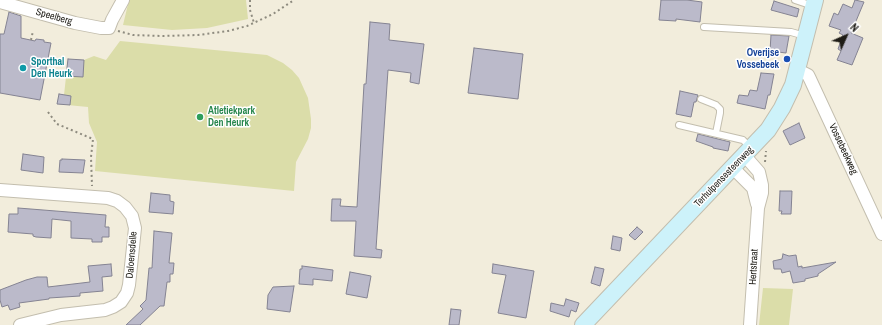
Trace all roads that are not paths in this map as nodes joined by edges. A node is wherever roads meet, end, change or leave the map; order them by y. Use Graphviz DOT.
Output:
graph roads {
  1 [pos="123,0"];
  2 [pos="795,0"];
  3 [pos="0,2"];
  4 [pos="814,3"];
  5 [pos="704,27"];
  6 [pos="806,36"];
  7 [pos="798,70"];
  8 [pos="701,99"];
  9 [pos="680,125"];
  10 [pos="716,133"];
  11 [pos="748,152"];
  12 [pos="733,168"];
  13 [pos="0,190"];
  14 [pos="758,208"];
  15 [pos="882,234"];
  16 [pos="20,325"];
  17 [pos="583,325"];
  18 [pos="750,325"];
  1 -- 3 [label="street, Speelberg"];
  2 -- 4 [label="lane"];
  4 -- 6 [label="main road, Terhulpensesteenweg"];
  5 -- 6 [label="lane"];
  6 -- 7 [label="main road, Terhulpensesteenweg"];
  7 -- 11 [label="main road, Terhulpensesteenweg"];
  7 -- 15 [label="street, Vossebeekweg"];
  8 -- 10 [label="lane"];
  9 -- 10 [label="lane"];
  10 -- 11 [label="lane"];
  11 -- 12 [label="main road, Terhulpensesteenweg"];
  11 -- 14 [label="street, Hertstraat"];
  12 -- 14 [label="street, Hertstraat"];
  12 -- 17 [label="main road, Terhulpensesteenweg"];
  13 -- 16 [label="street, Daloensdelle"];
  14 -- 18 [label="street, Hertstraat"];
}
